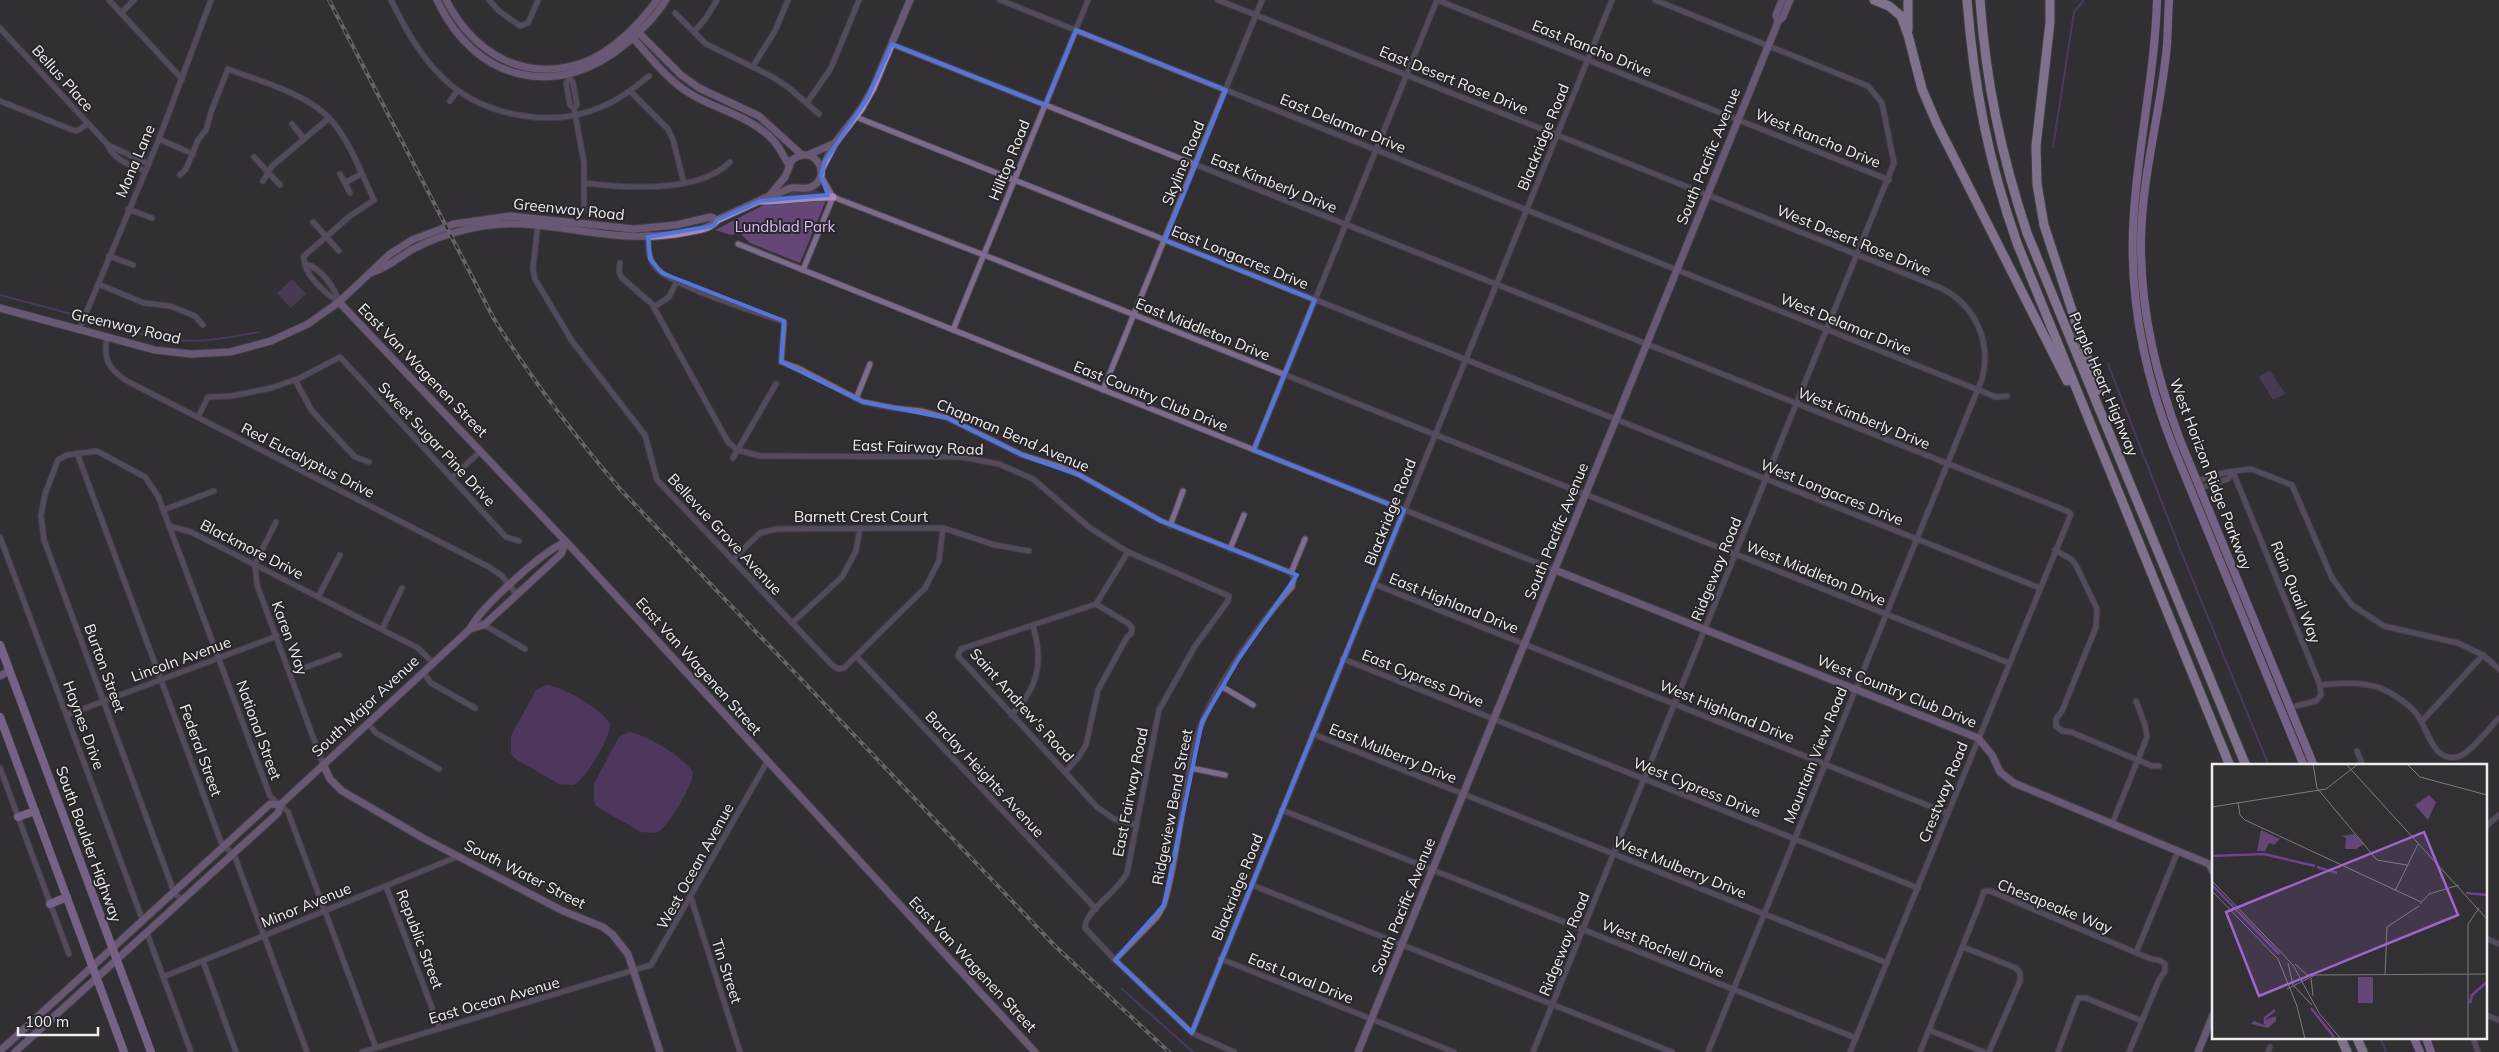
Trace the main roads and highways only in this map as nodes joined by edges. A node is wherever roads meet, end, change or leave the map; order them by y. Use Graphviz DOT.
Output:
graph roads {
  1 [pos="437,0"];
  2 [pos="446,0"];
  3 [pos="657,0"];
  4 [pos="666,0"];
  5 [pos="910,0"];
  6 [pos="1782,0"];
  7 [pos="1790,0"];
  8 [pos="1874,0"];
  9 [pos="1908,0"];
  10 [pos="1967,0"];
  11 [pos="1980,0"];
  12 [pos="2050,0"];
  13 [pos="2056,0"];
  14 [pos="2157,0"];
  15 [pos="2169,0"];
  16 [pos="1778,21"];
  17 [pos="2050,22"];
  18 [pos="633,32"];
  19 [pos="1908,36"];
  20 [pos="568,74"];
  21 [pos="2147,100"];
  22 [pos="2158,102"];
  23 [pos="835,143"];
  24 [pos="805,155"];
  25 [pos="788,167"];
  26 [pos="821,173"];
  27 [pos="2141,185"];
  28 [pos="799,188"];
  29 [pos="769,196"];
  30 [pos="833,197"];
  31 [pos="760,201"];
  32 [pos="717,220"];
  33 [pos="2133,251"];
  34 [pos="373,272"];
  35 [pos="2142,275"];
  36 [pos="339,302"];
  37 [pos="0,308"];
  38 [pos="2155,359"];
  39 [pos="2146,360"];
  40 [pos="2109,429"];
  41 [pos="2172,444"];
  42 [pos="2103,455"];
  43 [pos="2198,485"];
  44 [pos="566,542"];
  45 [pos="1555,570"];
  46 [pos="470,629"];
  47 [pos="0,646"];
  48 [pos="10,671"];
  49 [pos="0,676"];
  50 [pos="2293,708"];
  51 [pos="0,717"];
  52 [pos="2288,730"];
  53 [pos="323,764"];
  54 [pos="2229,764"];
  55 [pos="2245,764"];
  56 [pos="2303,764"];
  57 [pos="2313,764"];
  58 [pos="280,805"];
  59 [pos="35,811"];
  60 [pos="18,817"];
  61 [pos="2212,870"];
  62 [pos="67,897"];
  63 [pos="50,904"];
  64 [pos="113,948"];
  65 [pos="117,959"];
  66 [pos="92,967"];
  67 [pos="97,978"];
  68 [pos="2212,1017"];
  69 [pos="2343,1040"];
  70 [pos="2358,1040"];
  71 [pos="2415,1040"];
  72 [pos="2427,1040"];
  73 [pos="0,1051"];
  74 [pos="15,1052"];
  75 [pos="124,1052"];
  76 [pos="151,1052"];
  77 [pos="660,1052"];
  78 [pos="1035,1052"];
  79 [pos="1358,1052"];
  80 [pos="2198,1052"];
  81 [pos="2347,1052"];
  82 [pos="2363,1052"];
  83 [pos="2420,1052"];
  84 [pos="2431,1052"];
  1 -- 20 [label="main road"];
  2 -- 20 [label="main road"];
  3 -- 18 [label="main road"];
  4 -- 18 [label="main road"];
  5 -- 23 [label="main road"];
  6 -- 16 [label="main road, South Pacific Avenue"];
  7 -- 16 [label="main road, South Pacific Avenue"];
  8 -- 19 [label="highway"];
  9 -- 19 [label="highway"];
  10 -- 42 [label="highway, Purple Heart Highway"];
  11 -- 40 [label="highway, Purple Heart Highway"];
  12 -- 17 [label="highway"];
  13 -- 17 [label="highway"];
  14 -- 21 [label="main road, West Horizon Ridge Parkway"];
  15 -- 22 [label="main road, West Horizon Ridge Parkway"];
  16 -- 45 [label="main road, South Pacific Avenue"];
  17 -- 40 [label="highway"];
  18 -- 20 [label="main road"];
  18 -- 24 [label="main road"];
  18 -- 25 [label="main road"];
  19 -- 42 [label="highway"];
  21 -- 22 [label="main road"];
  21 -- 27 [label="main road, West Horizon Ridge Parkway"];
  22 -- 27 [label="main road, West Horizon Ridge Parkway"];
  23 -- 24 [label="main road"];
  23 -- 26 [label="main road"];
  24 -- 25 [label="main road"];
  24 -- 26 [label="main road"];
  25 -- 28 [label="main road"];
  25 -- 29 [label="main road, Greenway Road"];
  26 -- 28 [label="main road"];
  27 -- 33 [label="main road, West Horizon Ridge Parkway"];
  27 -- 35 [label="main road, West Horizon Ridge Parkway"];
  28 -- 29 [label="main road, Greenway Road"];
  29 -- 31 [label="main road, Greenway Road"];
  30 -- 31 [label="main road"];
  31 -- 32 [label="main road, Greenway Road"];
  32 -- 34 [label="main road, Greenway Road"];
  32 -- 34 [label="main road, Greenway Road"];
  33 -- 35 [label="main road"];
  33 -- 39 [label="main road, West Horizon Ridge Parkway"];
  34 -- 36 [label="main road, Greenway Road"];
  35 -- 38 [label="main road, West Horizon Ridge Parkway"];
  36 -- 37 [label="main road, Greenway Road"];
  36 -- 44 [label="main road, East Van Wagenen Street"];
  38 -- 39 [label="main road"];
  38 -- 43 [label="main road, West Horizon Ridge Parkway"];
  39 -- 41 [label="main road, West Horizon Ridge Parkway"];
  40 -- 55 [label="highway, Purple Heart Highway"];
  41 -- 43 [label="main road"];
  41 -- 52 [label="main road, West Horizon Ridge Parkway"];
  42 -- 54 [label="highway, Purple Heart Highway"];
  43 -- 50 [label="main road, West Horizon Ridge Parkway"];
  44 -- 46 [label="main road, South Major Avenue"];
  44 -- 46 [label="main road, South Major Avenue"];
  44 -- 78 [label="main road, East Van Wagenen Street"];
  45 -- 61 [label="main road, West Country Club Drive"];
  45 -- 79 [label="main road, South Pacific Avenue"];
  46 -- 53 [label="main road, South Major Avenue"];
  47 -- 48 [label="main road, South Boulder Highway"];
  48 -- 49 [label="main road"];
  48 -- 64 [label="main road, South Boulder Highway"];
  50 -- 52 [label="main road"];
  50 -- 57 [label="main road, West Horizon Ridge Parkway"];
  51 -- 59 [label="main road"];
  52 -- 56 [label="main road, West Horizon Ridge Parkway"];
  53 -- 58 [label="main road, South Major Avenue"];
  53 -- 77 [label="main road, South Water Street"];
  58 -- 64 [label="main road, South Major Avenue"];
  58 -- 65 [label="main road, South Major Avenue"];
  59 -- 60 [label="main road"];
  59 -- 62 [label="main road"];
  62 -- 63 [label="main road"];
  62 -- 66 [label="main road"];
  64 -- 65 [label="main road, South Boulder Highway"];
  64 -- 66 [label="main road, South Major Avenue"];
  65 -- 67 [label="main road, South Major Avenue"];
  65 -- 76 [label="main road, South Boulder Highway"];
  66 -- 67 [label="main road"];
  66 -- 73 [label="main road, South Major Avenue"];
  67 -- 74 [label="main road, South Major Avenue"];
  67 -- 75 [label="main road"];
  68 -- 80 [label="main road"];
  69 -- 81 [label="highway"];
  70 -- 82 [label="highway"];
  71 -- 83 [label="main road"];
  72 -- 84 [label="main road"];
}
